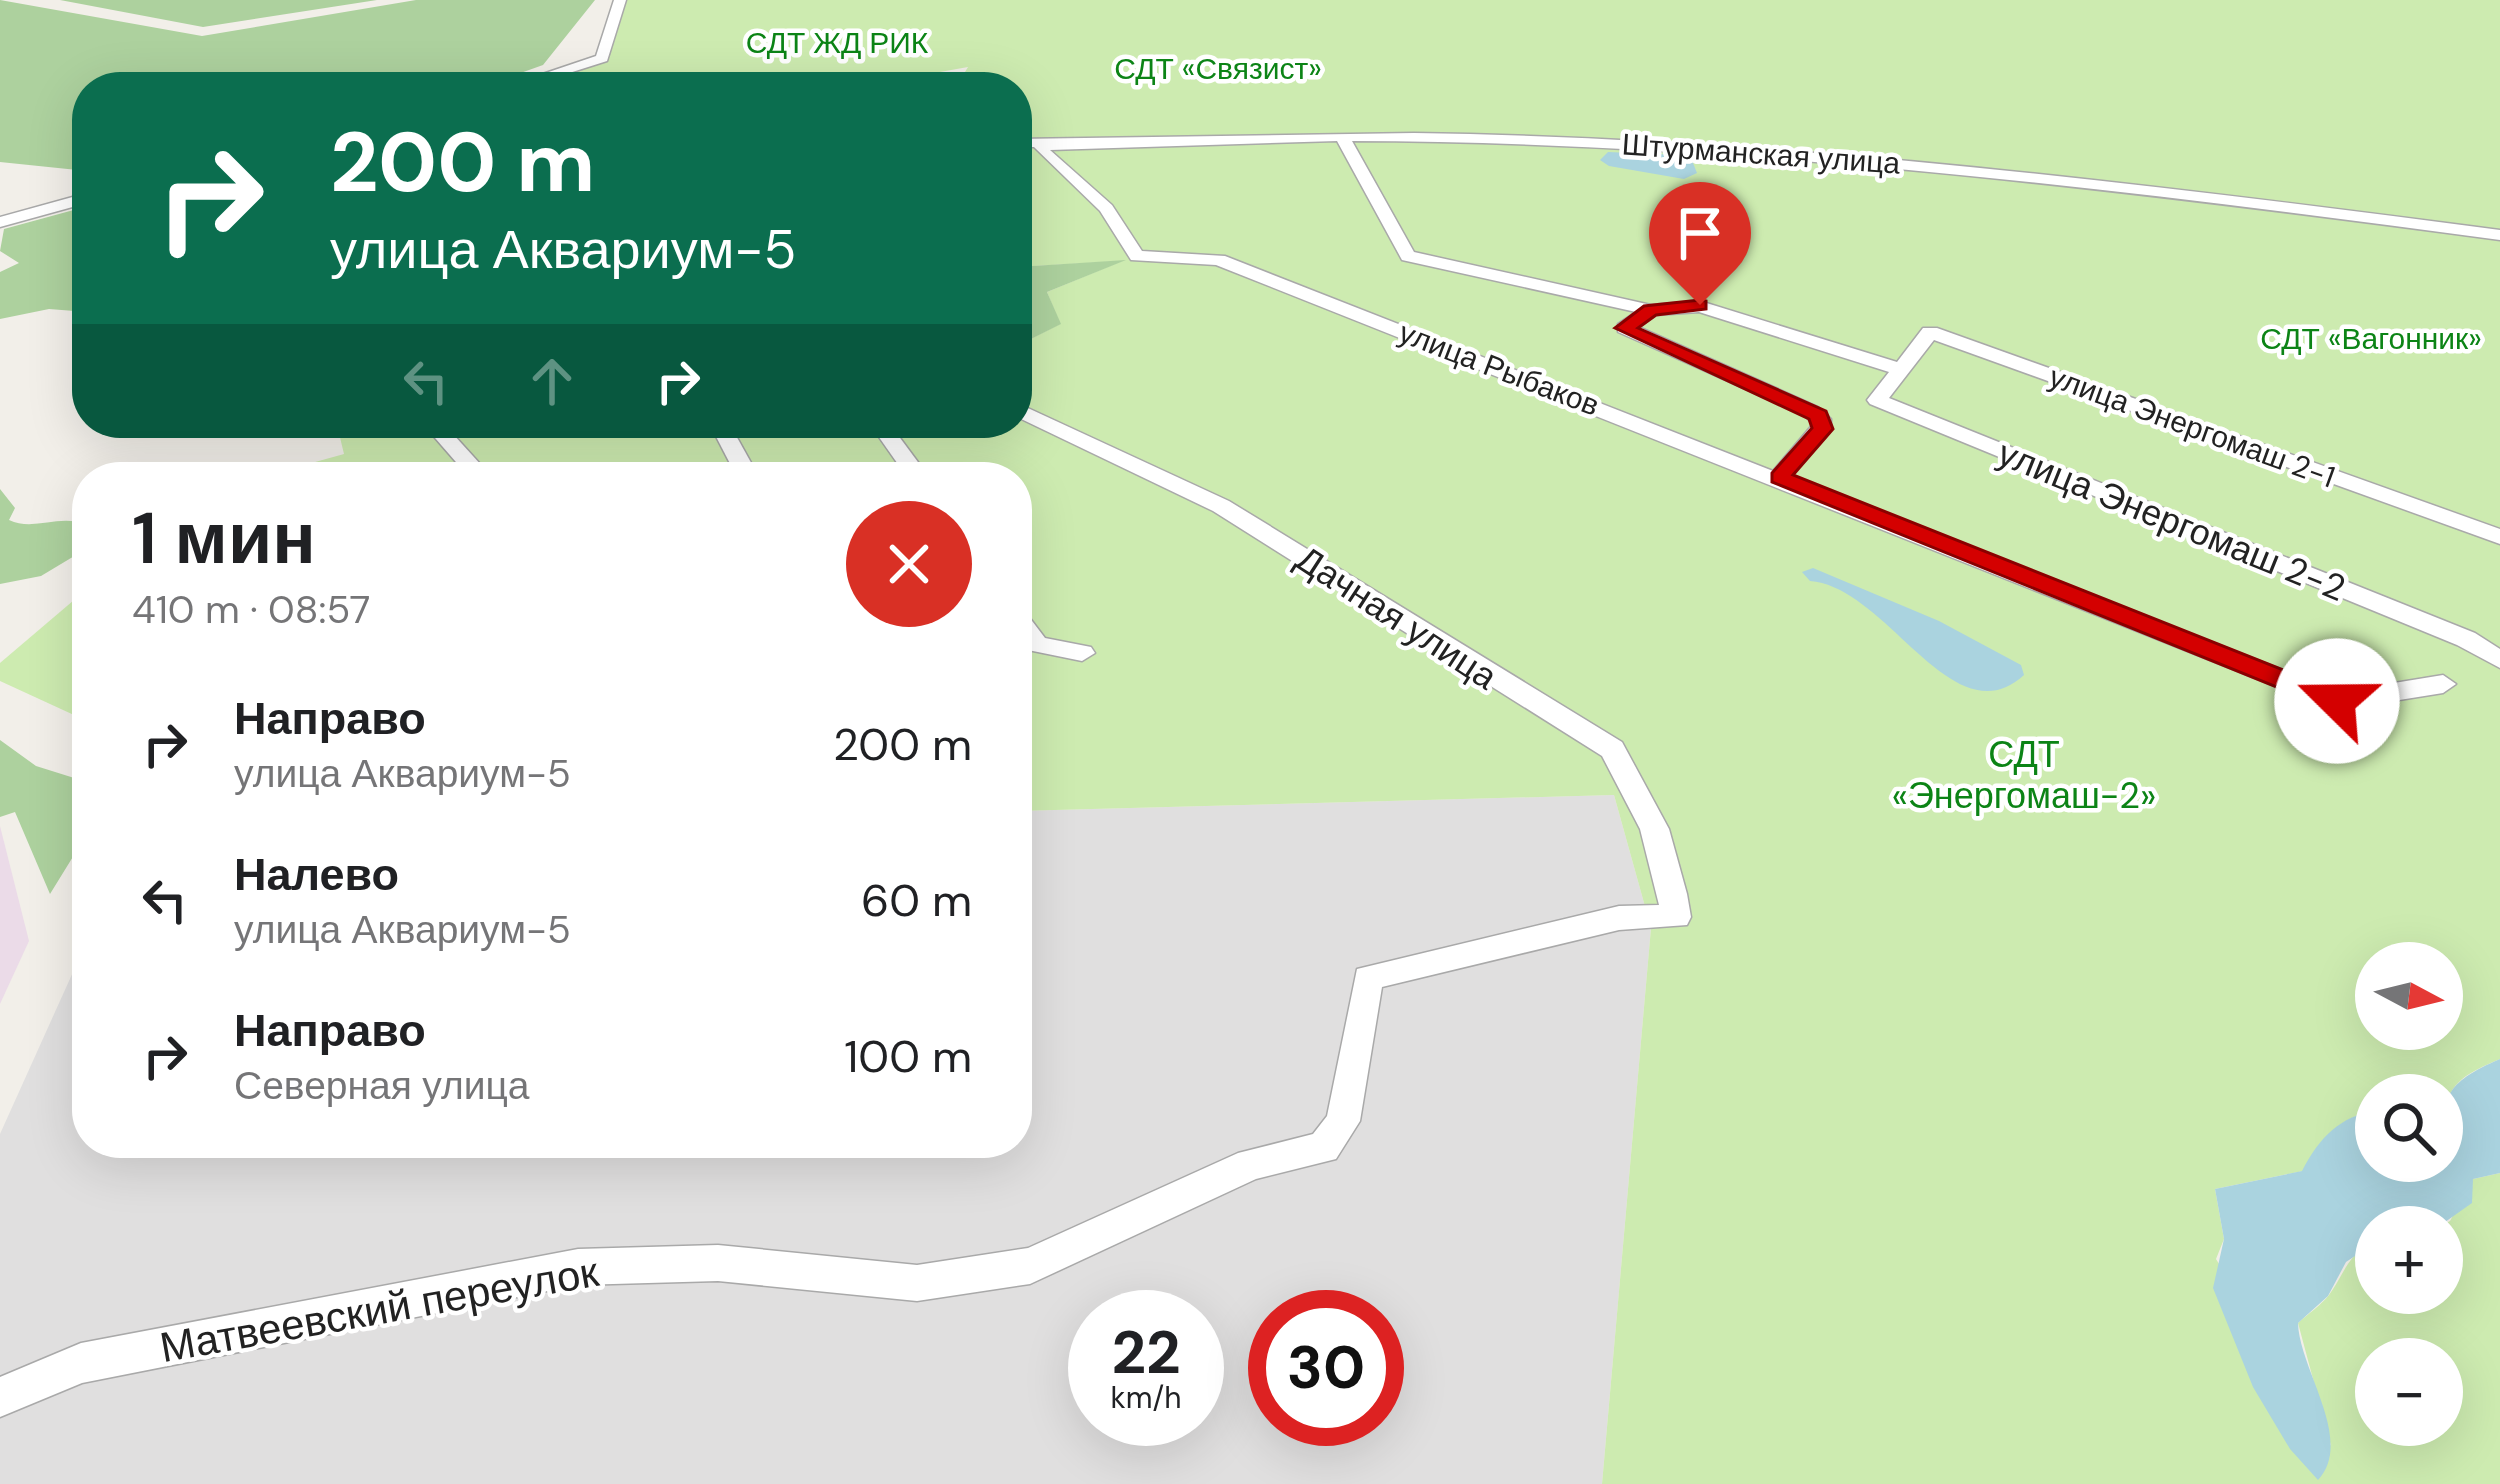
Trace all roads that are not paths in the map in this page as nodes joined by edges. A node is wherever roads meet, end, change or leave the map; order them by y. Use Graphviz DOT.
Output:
graph roads {
  1 [pos="620,0"];
  2 [pos="559,72"];
  3 [pos="1343,141"];
  4 [pos="1052,142"];
  5 [pos="1032,143"];
  6 [pos="72,202"];
  7 [pos="0,222"];
  8 [pos="2500,235"];
  9 [pos="1651,310"];
  10 [pos="1900,369"];
  11 [pos="1032,416"];
  12 [pos="446,438"];
  13 [pos="467,462"];
  14 [pos="1779,477"];
  15 [pos="2500,537"];
  16 [pos="1032,638"];
  17 [pos="1082,653"];
  18 [pos="2500,660"];
  19 [pos="2443,684"];
  20 [pos="1676,917"];
  21 [pos="0,1396"];
  1 -- 2 [label="street"];
  3 -- 4 [label="street, Штурманская улица"];
  3 -- 8 [label="street, Штурманская улица"];
  3 -- 9 [label="street"];
  4 -- 5 [label="street, Штурманская улица"];
  4 -- 14 [label="street, улица Рыбаков"];
  6 -- 7 [label="street"];
  9 -- 10 [label="street"];
  9 -- 14 [label="street"];
  10 -- 15 [label="street, улица Энергомаш 2-1"];
  10 -- 18 [label="street, улица Энергомаш 2-2"];
  11 -- 20 [label="street, Дачная улица"];
  12 -- 13 [label="street"];
  14 -- 19 [label="street, улица Рыбаков"];
  16 -- 17 [label="street"];
  20 -- 21 [label="street, Матвеевский переулок"];
}
